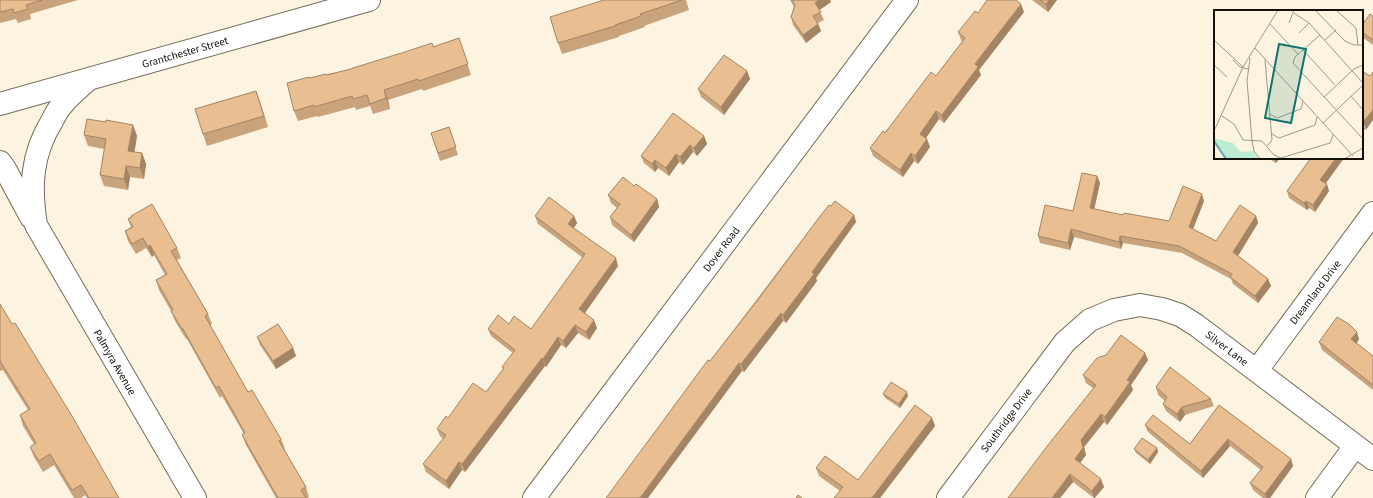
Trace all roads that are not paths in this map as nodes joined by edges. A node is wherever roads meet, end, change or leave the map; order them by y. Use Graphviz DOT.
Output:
graph roads {
  1 [pos="369,0"];
  2 [pos="907,0"];
  3 [pos="896,10"];
  4 [pos="89,79"];
  5 [pos="0,104"];
  6 [pos="0,162"];
  7 [pos="1373,213"];
  8 [pos="36,225"];
  9 [pos="1064,342"];
  10 [pos="1256,370"];
  11 [pos="1355,446"];
  12 [pos="1373,459"];
  13 [pos="195,498"];
  14 [pos="534,498"];
  15 [pos="948,498"];
  16 [pos="1317,498"];
  1 -- 4 [label="street, Grantchester Street"];
  2 -- 3 [label="street, Dover Road"];
  3 -- 14 [label="street, Dover Road"];
  4 -- 5 [label="street, Grantchester Street"];
  4 -- 8 [label="street, Palmyra Avenue"];
  6 -- 8 [label="street, Palmyra Avenue"];
  7 -- 10 [label="street, Dreamland Drive"];
  8 -- 13 [label="street, Palmyra Avenue"];
  9 -- 10 [label="street, Silver Lane"];
  9 -- 15 [label="street, Southridge Drive"];
  10 -- 11 [label="street, Silver Lane"];
  11 -- 12 [label="street, Silver Lane"];
  11 -- 16 [label="street"];
}
